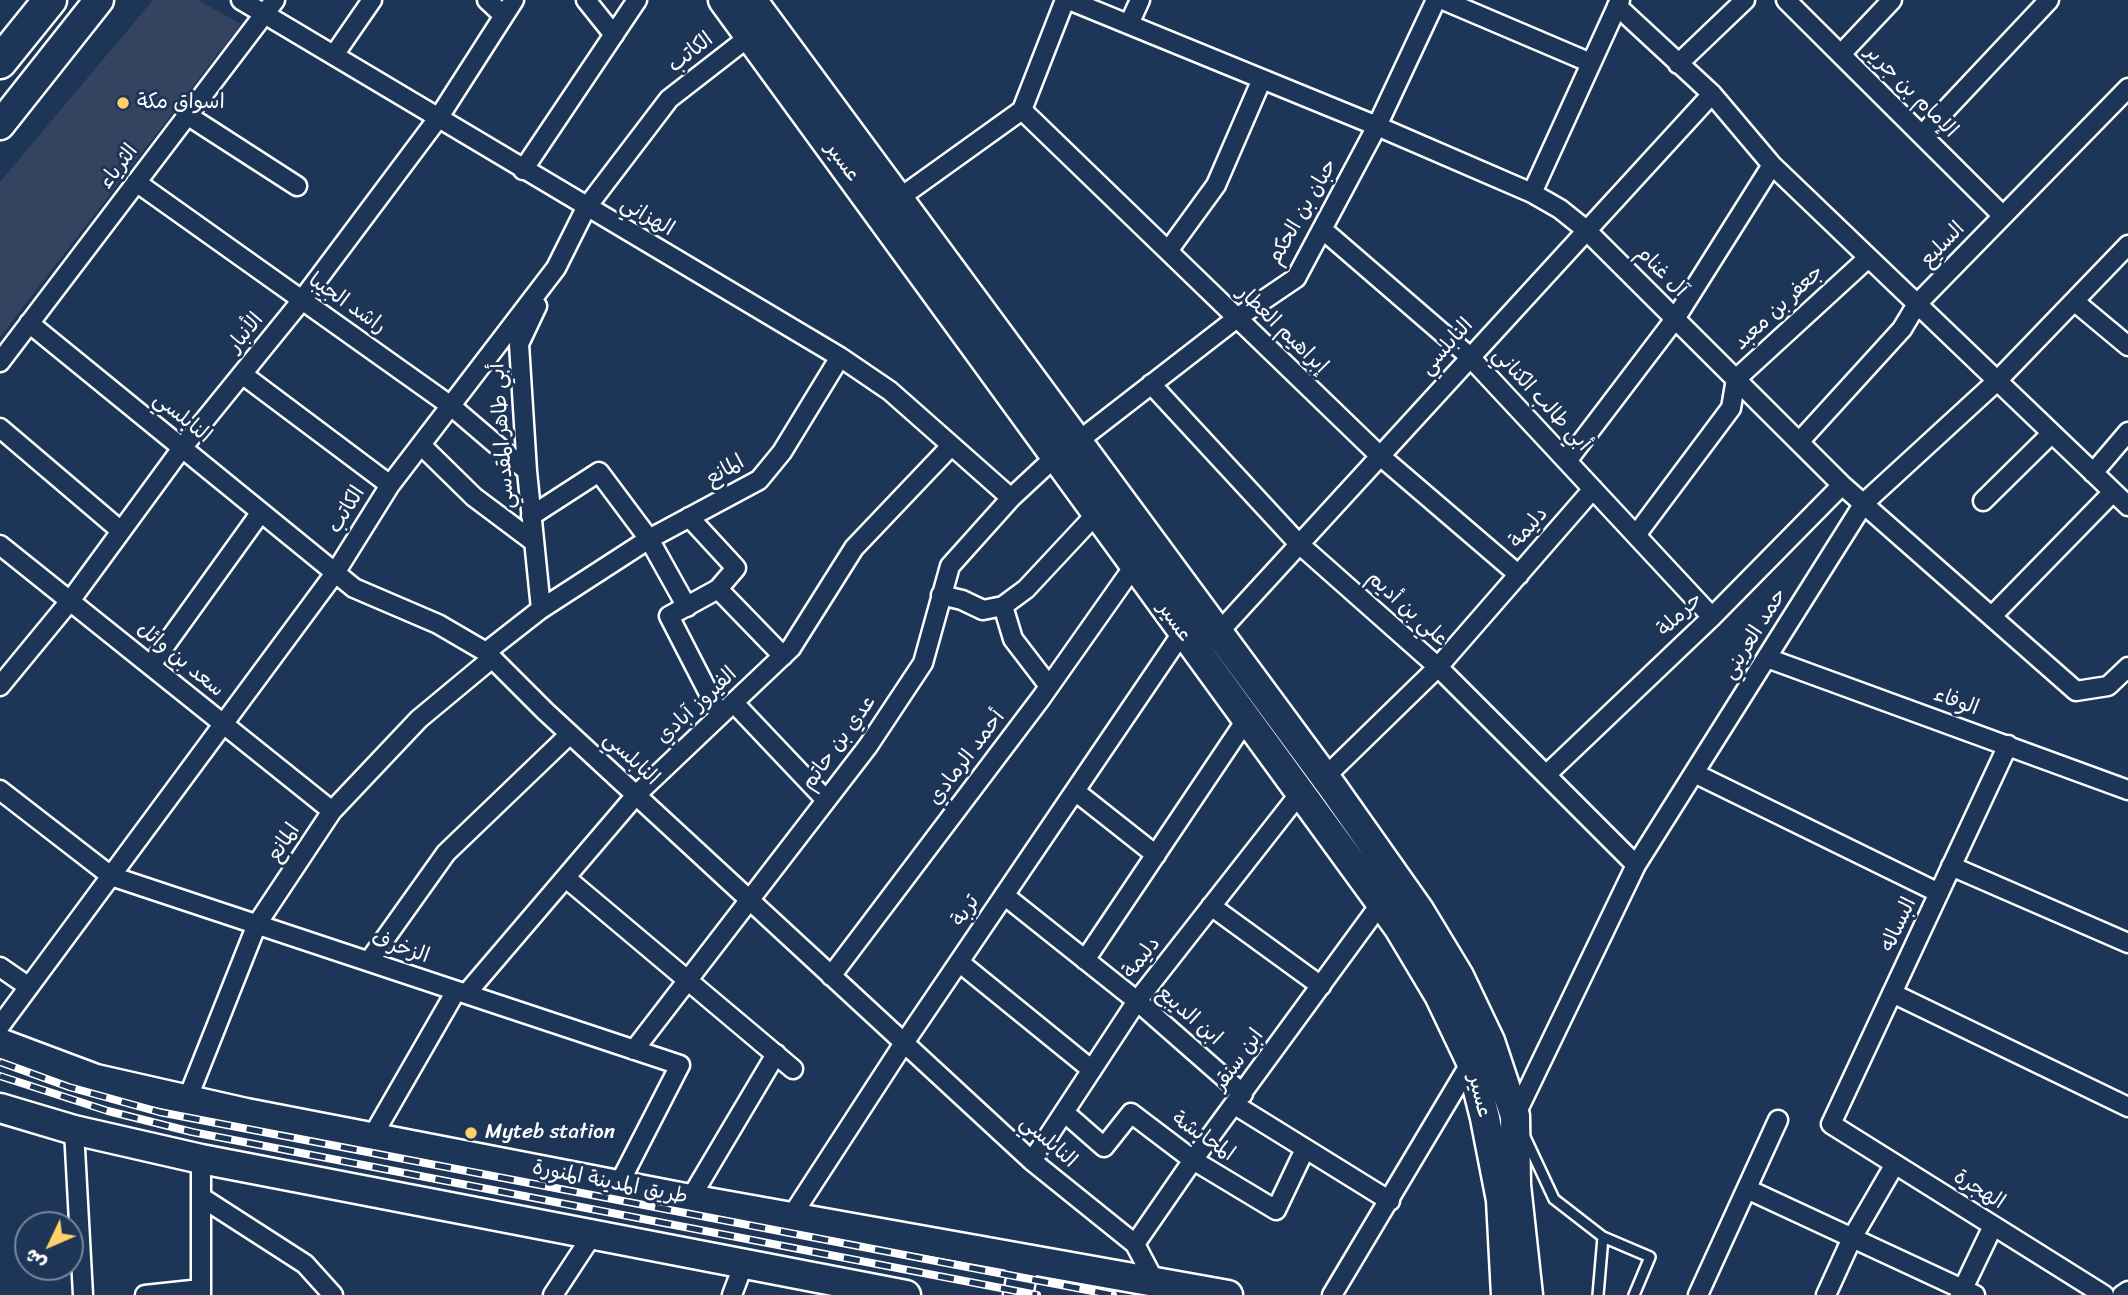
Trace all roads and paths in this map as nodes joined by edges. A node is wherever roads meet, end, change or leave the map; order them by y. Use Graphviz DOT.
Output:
graph roads {
  1 [pos="50,0"];
  2 [pos="99,0"];
  3 [pos="241,0"];
  4 [pos="372,0"];
  5 [pos="487,0"];
  6 [pos="514,0"];
  7 [pos="586,0"];
  8 [pos="637,0"];
  9 [pos="723,0"];
  10 [pos="752,0"];
  11 [pos="1067,0"];
  12 [pos="1140,0"];
  13 [pos="1436,0"];
  14 [pos="1443,0"];
  15 [pos="1745,0"];
  16 [pos="1786,0"];
  17 [pos="1892,0"];
  18 [pos="2049,0"];
  19 [pos="1618,3"];
  20 [pos="270,6"];
  21 [pos="503,15"];
  22 [pos="1129,24"];
  23 [pos="614,34"];
  24 [pos="750,36"];
  25 [pos="1841,54"];
  26 [pos="334,55"];
  27 [pos="0,62"];
  28 [pos="1591,63"];
  29 [pos="1678,64"];
  30 [pos="1262,79"];
  31 [pos="2128,88"];
  32 [pos="1712,94"];
  33 [pos="1022,110"];
  34 [pos="187,115"];
  35 [pos="439,117"];
  36 [pos="0,125"];
  37 [pos="1377,126"];
  38 [pos="1922,135"];
  39 [pos="1772,165"];
  40 [pos="523,170"];
  41 [pos="136,182"];
  42 [pos="297,186"];
  43 [pos="1532,193"];
  44 [pos="898,199"];
  45 [pos="586,208"];
  46 [pos="2003,216"];
  47 [pos="1322,229"];
  48 [pos="1585,229"];
  49 [pos="2128,246"];
  50 [pos="1168,251"];
  51 [pos="1868,258"];
  52 [pos="556,268"];
  53 [pos="302,300"];
  54 [pos="2074,301"];
  55 [pos="1917,304"];
  56 [pos="1237,318"];
  57 [pos="1675,318"];
  58 [pos="29,323"];
  59 [pos="2128,346"];
  60 [pos="840,356"];
  61 [pos="1469,356"];
  62 [pos="0,362"];
  63 [pos="242,373"];
  64 [pos="1736,379"];
  65 [pos="1997,381"];
  66 [pos="1151,384"];
  67 [pos="451,405"];
  68 [pos="0,428"];
  69 [pos="2128,432"];
  70 [pos="2052,433"];
  71 [pos="1799,442"];
  72 [pos="421,445"];
  73 [pos="951,446"];
  74 [pos="182,448"];
  75 [pos="1066,449"];
  76 [pos="1379,455"];
  77 [pos="1567,461"];
  78 [pos="527,471"];
  79 [pos="2093,473"];
  80 [pos="390,485"];
  81 [pos="1843,485"];
  82 [pos="1593,489"];
  83 [pos="2113,492"];
  84 [pos="1011,498"];
  85 [pos="1983,501"];
  86 [pos="1864,503"];
  87 [pos="2128,506"];
  88 [pos="261,512"];
  89 [pos="1097,513"];
  90 [pos="531,516"];
  91 [pos="689,517"];
  92 [pos="121,531"];
  93 [pos="1636,535"];
  94 [pos="649,539"];
  95 [pos="534,542"];
  96 [pos="1298,544"];
  97 [pos="0,545"];
  98 [pos="1134,566"];
  99 [pos="335,573"];
  100 [pos="1519,575"];
  101 [pos="718,589"];
  102 [pos="941,595"];
  103 [pos="70,601"];
  104 [pos="1003,606"];
  105 [pos="687,607"];
  106 [pos="541,609"];
  107 [pos="1992,616"];
  108 [pos="1712,617"];
  109 [pos="1182,633"];
  110 [pos="1218,633"];
  111 [pos="488,656"];
  112 [pos="783,656"];
  113 [pos="1767,658"];
  114 [pos="151,665"];
  115 [pos="1438,667"];
  116 [pos="2128,667"];
  117 [pos="0,686"];
  118 [pos="1049,686"];
  119 [pos="734,702"];
  120 [pos="720,715"];
  121 [pos="1246,720"];
  122 [pos="224,723"];
  123 [pos="570,734"];
  124 [pos="2008,745"];
  125 [pos="1694,773"];
  126 [pos="1546,775"];
  127 [pos="1325,777"];
  128 [pos="0,790"];
  129 [pos="2128,790"];
  130 [pos="1075,791"];
  131 [pos="1300,793"];
  132 [pos="636,795"];
  133 [pos="826,800"];
  134 [pos="332,811"];
  135 [pos="1156,855"];
  136 [pos="1636,865"];
  137 [pos="1951,866"];
  138 [pos="111,876"];
  139 [pos="566,878"];
  140 [pos="1939,893"];
  141 [pos="1004,895"];
  142 [pos="749,900"];
  143 [pos="1381,903"];
  144 [pos="1211,906"];
  145 [pos="257,924"];
  146 [pos="2128,943"];
  147 [pos="1085,960"];
  148 [pos="369,961"];
  149 [pos="959,962"];
  150 [pos="0,967"];
  151 [pos="831,976"];
  152 [pos="687,980"];
  153 [pos="29,986"];
  154 [pos="1321,986"];
  155 [pos="461,992"];
  156 [pos="1892,993"];
  157 [pos="1137,1001"];
  158 [pos="0,1026"];
  159 [pos="0,1043"];
  160 [pos="904,1043"];
  161 [pos="634,1050"];
  162 [pos="776,1055"];
  163 [pos="1471,1062"];
  164 [pos="793,1069"];
  165 [pos="1092,1070"];
  166 [pos="187,1100"];
  167 [pos="1239,1100"];
  168 [pos="2128,1107"];
  169 [pos="0,1108"];
  170 [pos="1064,1112"];
  171 [pos="1516,1116"];
  172 [pos="1778,1120"];
  173 [pos="1831,1124"];
  174 [pos="75,1130"];
  175 [pos="372,1137"];
  176 [pos="1305,1149"];
  177 [pos="201,1159"];
  178 [pos="1192,1160"];
  179 [pos="1032,1161"];
  180 [pos="1895,1164"];
  181 [pos="619,1184"];
  182 [pos="1747,1189"];
  183 [pos="201,1197"];
  184 [pos="690,1199"];
  185 [pos="1390,1200"];
  186 [pos="791,1217"];
  187 [pos="1993,1226"];
  188 [pos="593,1234"];
  189 [pos="1603,1237"];
  190 [pos="1852,1238"];
  191 [pos="1135,1244"];
  192 [pos="1013,1257"];
  193 [pos="744,1263"];
  194 [pos="1156,1284"];
  195 [pos="2128,1291"];
  196 [pos="201,1292"];
  197 [pos="736,1293"];
  198 [pos="1966,1293"];
  199 [pos="83,1295"];
  200 [pos="145,1295"];
  201 [pos="333,1295"];
  202 [pos="553,1295"];
  203 [pos="906,1295"];
  204 [pos="1018,1295"];
  205 [pos="1228,1295"];
  206 [pos="1332,1295"];
  207 [pos="1506,1295"];
  208 [pos="1528,1295"];
  209 [pos="1598,1295"];
  210 [pos="1634,1295"];
  211 [pos="1698,1295"];
  212 [pos="1826,1295"];
  213 [pos="2104,1295"];
  214 [pos="2122,1295"];
  1 -- 27 [label="highway"];
  2 -- 36 [label="main road"];
  3 -- 20 [label="street, الهزاني"];
  4 -- 26 [label="street"];
  5 -- 21 [label="street"];
  6 -- 21 [label="street, الأنبار"];
  7 -- 23 [label="street"];
  8 -- 23 [label="street"];
  9 -- 24 [label="main road, عسير"];
  10 -- 44 [label="main road, عسير"];
  11 -- 22 [label="street, آل غنام"];
  11 -- 33 [label="street"];
  12 -- 22 [label="street"];
  13 -- 37 [label="street, حبان بن الحكم"];
  14 -- 28 [label="street"];
  15 -- 29 [label="street"];
  16 -- 25 [label="street, الإمام بن جرير"];
  17 -- 25 [label="street"];
  18 -- 38 [label="street"];
  19 -- 28 [label="street"];
  19 -- 29 [label="street"];
  20 -- 26 [label="street, الهزاني"];
  20 -- 34 [label="street, الثرياء"];
  21 -- 35 [label="street, الأنبار"];
  22 -- 30 [label="street, آل غنام"];
  23 -- 40 [label="street"];
  24 -- 45 [label="street, الكاتب"];
  24 -- 75 [label="main road, عسير"];
  25 -- 38 [label="street, الإمام بن جرير"];
  26 -- 35 [label="street, الهزاني"];
  28 -- 43 [label="street"];
  29 -- 32 [label="street"];
  30 -- 37 [label="street, آل غنام"];
  30 -- 50 [label="street"];
  31 -- 46 [label="street, السليع"];
  32 -- 39 [label="street"];
  32 -- 48 [label="street, النابلسي"];
  33 -- 44 [label="street"];
  33 -- 50 [label="street, إبراهيم العطار"];
  34 -- 41 [label="street, الثرياء"];
  34 -- 42 [label="street"];
  35 -- 40 [label="street, الهزاني"];
  35 -- 53 [label="street, الأنبار"];
  37 -- 43 [label="street, آل غنام"];
  37 -- 47 [label="street, حبان بن الحكم"];
  38 -- 46 [label="street, الإمام بن جرير"];
  39 -- 51 [label="street"];
  39 -- 57 [label="street"];
  40 -- 45 [label="street, الهزاني"];
  41 -- 53 [label="street, راشد الجيبا"];
  41 -- 58 [label="street, الثرياء"];
  43 -- 48 [label="street, آل غنام"];
  44 -- 75 [label="main road, عسير"];
  45 -- 52 [label="street, الكاتب"];
  45 -- 60 [label="street, الهزاني"];
  46 -- 55 [label="street, السليع"];
  47 -- 56 [label="street, حبان بن الحكم"];
  47 -- 61 [label="street, أبي طالب الكناني"];
  48 -- 57 [label="street, آل غنام"];
  48 -- 61 [label="street, النابلسي"];
  49 -- 54 [label="street, حمد العريني"];
  50 -- 56 [label="street, إبراهيم العطار"];
  51 -- 55 [label="street"];
  51 -- 64 [label="street, جعفر بن معبد"];
  52 -- 67 [label="street, الكاتب"];
  52 -- 78 [label="street, أبي طاهر المقدسي"];
  53 -- 63 [label="street, الأنبار"];
  53 -- 67 [label="street, راشد الجيبا"];
  54 -- 59 [label="street"];
  54 -- 65 [label="street, حمد العريني"];
  55 -- 65 [label="street"];
  55 -- 71 [label="street, السليع"];
  56 -- 66 [label="street, حبان بن الحكم"];
  56 -- 76 [label="street, إبراهيم العطار"];
  57 -- 64 [label="street, آل غنام"];
  57 -- 77 [label="street"];
  58 -- 62 [label="street, الثرياء"];
  58 -- 74 [label="street, النابلسي"];
  60 -- 73 [label="street, الهزاني"];
  60 -- 91 [label="street, المانع"];
  61 -- 76 [label="street, النابلسي"];
  61 -- 77 [label="street, أبي طالب الكناني"];
  63 -- 74 [label="street, الأنبار"];
  63 -- 80 [label="street"];
  64 -- 71 [label="street, آل غنام"];
  64 -- 93 [label="street, جعفر بن معبد"];
  65 -- 70 [label="street"];
  65 -- 86 [label="street, حمد العريني"];
  66 -- 75 [label="street, حبان بن الحكم"];
  66 -- 96 [label="street, علي بن أديم"];
  67 -- 72 [label="street, الكاتب"];
  67 -- 78 [label="street, راشد الجيبا"];
  68 -- 92 [label="street"];
  69 -- 79 [label="street"];
  70 -- 79 [label="street"];
  70 -- 85 [label="street"];
  71 -- 81 [label="street, آل غنام"];
  72 -- 80 [label="street, الكاتب"];
  72 -- 95 [label="street"];
  73 -- 84 [label="street, الهزاني"];
  73 -- 112 [label="street, الفيروز آبادي"];
  74 -- 88 [label="street, النابلسي"];
  74 -- 92 [label="street, الأنبار"];
  75 -- 84 [label="street, عدي بن حاتم"];
  75 -- 89 [label="main road, عسير"];
  75 -- 110 [label="main road, عسير"];
  76 -- 96 [label="street, النابلسي"];
  76 -- 100 [label="street, إبراهيم العطار"];
  77 -- 82 [label="street, أبي طالب الكناني"];
  78 -- 90 [label="street, أبي طاهر المقدسي"];
  79 -- 83 [label="street"];
  80 -- 99 [label="street, الكاتب"];
  81 -- 86 [label="street, آل غنام"];
  81 -- 108 [label="street, حرملة"];
  82 -- 93 [label="street, أبي طالب الكناني"];
  82 -- 100 [label="street, دليمة"];
  83 -- 87 [label="street"];
  83 -- 107 [label="street"];
  84 -- 102 [label="street, عدي بن حاتم"];
  86 -- 107 [label="street, آل غنام"];
  86 -- 113 [label="street, حمد العريني"];
  88 -- 99 [label="street, النابلسي"];
  88 -- 114 [label="street"];
  89 -- 98 [label="main road, عسير"];
  89 -- 104 [label="street"];
  90 -- 94 [label="street"];
  90 -- 95 [label="street, أبي طاهر المقدسي"];
  91 -- 94 [label="street, المانع"];
  91 -- 101 [label="street"];
  92 -- 103 [label="street, الأنبار"];
  93 -- 108 [label="street, أبي طالب الكناني"];
  94 -- 105 [label="street"];
  94 -- 106 [label="street, المانع"];
  95 -- 106 [label="street, أبي طاهر المقدسي"];
  96 -- 110 [label="street, النابلسي"];
  96 -- 115 [label="street, علي بن أديم"];
  97 -- 103 [label="street, سعد بن وائل"];
  98 -- 109 [label="main road, عسير"];
  98 -- 118 [label="street, أحمد الرمادي"];
  99 -- 111 [label="street, النابلسي"];
  99 -- 122 [label="street, الكاتب"];
  100 -- 115 [label="street, دليمة"];
  101 -- 105 [label="street"];
  101 -- 112 [label="street"];
  102 -- 104 [label="street"];
  102 -- 133 [label="street, عدي بن حاتم"];
  103 -- 114 [label="street, سعد بن وائل"];
  103 -- 117 [label="street, الأنبار"];
  104 -- 118 [label="street"];
  105 -- 120 [label="street"];
  106 -- 111 [label="street, المانع"];
  107 -- 116 [label="street, آل غنام"];
  108 -- 126 [label="street, حرملة"];
  109 -- 121 [label="main road, عسير"];
  109 -- 130 [label="street, تربة"];
  110 -- 127 [label="main road, عسير"];
  111 -- 123 [label="street, النابلسي"];
  111 -- 134 [label="street, المانع"];
  112 -- 119 [label="street, الفيروز آبادي"];
  113 -- 124 [label="street, الوفاء"];
  113 -- 125 [label="street, حمد العريني"];
  114 -- 122 [label="street, سعد بن وائل"];
  115 -- 126 [label="street, علي بن أديم"];
  115 -- 127 [label="street, دليمة"];
  118 -- 151 [label="street, أحمد الرمادي"];
  119 -- 120 [label="street, الفيروز آبادي"];
  119 -- 133 [label="street"];
  120 -- 132 [label="street, الفيروز آبادي"];
  121 -- 131 [label="main road, عسير"];
  121 -- 135 [label="street"];
  122 -- 134 [label="street, سعد بن وائل"];
  122 -- 138 [label="street, الكاتب"];
  123 -- 132 [label="street, النابلسي"];
  123 -- 148 [label="street"];
  124 -- 129 [label="street, الوفاء"];
  124 -- 137 [label="street, البساله"];
  125 -- 136 [label="street, حمد العريني"];
  125 -- 140 [label="street"];
  126 -- 136 [label="street, علي بن أديم"];
  127 -- 171 [label="main road, عسير"];
  128 -- 138 [label="street, الزخرف"];
  130 -- 135 [label="street"];
  130 -- 141 [label="street, تربة"];
  131 -- 143 [label="main road, عسير"];
  131 -- 144 [label="street, دليمة"];
  132 -- 139 [label="street, الفيروز آبادي"];
  132 -- 142 [label="street, النابلسي"];
  133 -- 142 [label="street, عدي بن حاتم"];
  134 -- 145 [label="street, المانع"];
  135 -- 147 [label="street"];
  136 -- 171 [label="street, حمد العريني"];
  137 -- 140 [label="street, البساله"];
  137 -- 146 [label="street"];
  138 -- 145 [label="street, الزخرف"];
  138 -- 153 [label="street, الكاتب"];
  139 -- 152 [label="street"];
  139 -- 155 [label="street, الفيروز آبادي"];
  140 -- 156 [label="street, البساله"];
  141 -- 147 [label="street, ابن الديبع"];
  141 -- 149 [label="street, تربة"];
  142 -- 151 [label="street, النابلسي"];
  142 -- 152 [label="street, عدي بن حاتم"];
  143 -- 154 [label="street, ابن سنقر"];
  143 -- 163 [label="main road, عسير"];
  144 -- 154 [label="street"];
  144 -- 157 [label="street, دليمة"];
  145 -- 148 [label="street, الزخرف"];
  145 -- 166 [label="street, المانع"];
  147 -- 157 [label="street, ابن الديبع"];
  148 -- 155 [label="street, الزخرف"];
  149 -- 160 [label="street, تربة"];
  149 -- 165 [label="street"];
  150 -- 153 [label="street"];
  151 -- 160 [label="street, النابلسي"];
  152 -- 161 [label="street, عدي بن حاتم"];
  152 -- 162 [label="street"];
  153 -- 158 [label="street, الكاتب"];
  154 -- 167 [label="street, ابن سنقر"];
  155 -- 161 [label="street, الزخرف"];
  155 -- 175 [label="street, الفيروز آبادي"];
  156 -- 168 [label="street"];
  156 -- 173 [label="street, البساله"];
  157 -- 165 [label="street, دليمة"];
  157 -- 167 [label="street, ابن الديبع"];
  159 -- 166 [label="main road, طريق المدينة المنورة"];
  160 -- 179 [label="street, النابلسي"];
  160 -- 186 [label="street, تربة"];
  161 -- 181 [label="street, الزخرف"];
  162 -- 164 [label="street"];
  162 -- 184 [label="street"];
  163 -- 185 [label="street"];
  163 -- 207 [label="main road, عسير"];
  165 -- 170 [label="street, دليمة"];
  166 -- 175 [label="main road, طريق المدينة المنورة"];
  167 -- 176 [label="street, ابن الديبع"];
  167 -- 178 [label="street, ابن سنقر"];
  169 -- 174 [label="main road"];
  170 -- 178 [label="street, المحابشة"];
  170 -- 179 [label="street, دليمة"];
  171 -- 189 [label="lane"];
  171 -- 208 [label="main road, عسير"];
  172 -- 182 [label="street"];
  173 -- 180 [label="street, الهجرة"];
  174 -- 177 [label="main road"];
  174 -- 199 [label="street"];
  175 -- 181 [label="main road, طريق المدينة المنورة"];
  176 -- 178 [label="street, المحابشة"];
  176 -- 185 [label="street, ابن الديبع"];
  177 -- 183 [label="street"];
  177 -- 188 [label="main road"];
  178 -- 191 [label="street, ابن سنقر"];
  179 -- 191 [label="street, النابلسي"];
  180 -- 187 [label="street, الهجرة"];
  180 -- 190 [label="street"];
  181 -- 184 [label="main road, طريق المدينة المنورة"];
  182 -- 190 [label="street"];
  182 -- 211 [label="street"];
  183 -- 196 [label="street"];
  183 -- 201 [label="street"];
  184 -- 186 [label="main road, طريق المدينة المنورة"];
  185 -- 206 [label="street"];
  186 -- 192 [label="main road, طريق المدينة المنورة"];
  187 -- 198 [label="street"];
  187 -- 213 [label="street, الهجرة"];
  188 -- 193 [label="main road"];
  188 -- 202 [label="street"];
  189 -- 209 [label="lane"];
  189 -- 210 [label="lane"];
  190 -- 198 [label="street"];
  190 -- 212 [label="street"];
  191 -- 194 [label="street, النابلسي"];
  192 -- 194 [label="main road, طريق المدينة المنورة"];
  192 -- 204 [label="main road"];
  193 -- 197 [label="street"];
  193 -- 203 [label="main road"];
  194 -- 205 [label="main road, طريق المدينة المنورة"];
  195 -- 214 [label="street"];
  196 -- 200 [label="street"];
}
